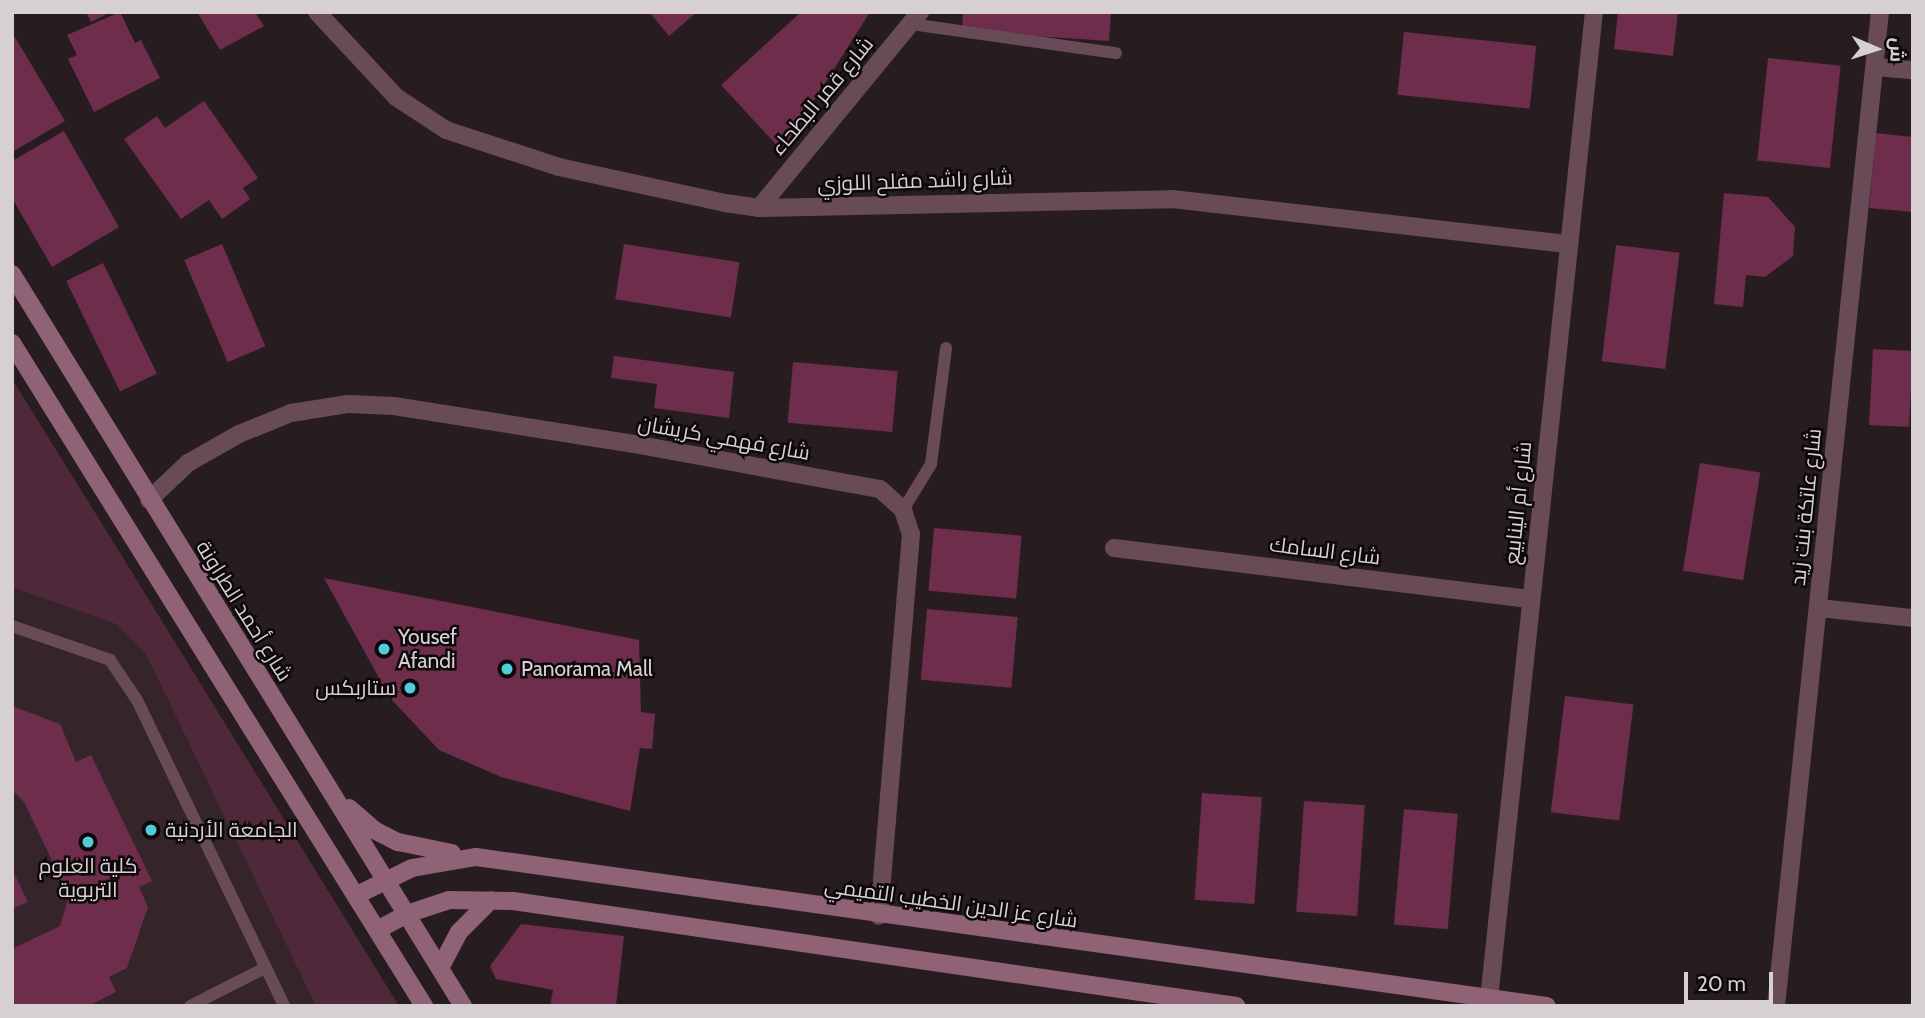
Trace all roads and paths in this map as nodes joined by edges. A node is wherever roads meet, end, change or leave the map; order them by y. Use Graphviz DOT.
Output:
graph roads {
  1 [pos="317,12"];
  2 [pos="1594,12"];
  3 [pos="1880,12"];
  4 [pos="915,18"];
  5 [pos="1116,53"];
  6 [pos="1876,66"];
  7 [pos="1913,70"];
  8 [pos="759,208"];
  9 [pos="1569,244"];
  10 [pos="12,274"];
  11 [pos="12,342"];
  12 [pos="946,348"];
  13 [pos="149,500"];
  14 [pos="903,510"];
  15 [pos="1114,548"];
  16 [pos="1531,599"];
  17 [pos="1819,608"];
  18 [pos="1913,618"];
  19 [pos="12,626"];
  20 [pos="334,795"];
  21 [pos="476,857"];
  22 [pos="385,880"];
  23 [pos="357,895"];
  24 [pos="491,900"];
  25 [pos="407,914"];
  26 [pos="879,916"];
  27 [pos="379,929"];
  28 [pos="265,968"];
  29 [pos="440,968"];
  30 [pos="1489,999"];
  31 [pos="190,1006"];
  32 [pos="284,1006"];
  33 [pos="425,1006"];
  34 [pos="463,1006"];
  35 [pos="1236,1006"];
  36 [pos="1547,1006"];
  37 [pos="1776,1006"];
  1 -- 8 [label="street, شارع راشد مفلح اللوزي"];
  2 -- 9 [label="street, شارع أم الينابيع"];
  3 -- 6 [label="street, شارع عاتكة بنت زيد"];
  4 -- 5 [label="lane"];
  4 -- 8 [label="street, شارع قمر البطحاء"];
  6 -- 7 [label="street"];
  6 -- 17 [label="street, شارع عاتكة بنت زيد"];
  8 -- 9 [label="street, شارع راشد مفلح اللوزي"];
  9 -- 16 [label="street, شارع أم الينابيع"];
  10 -- 13 [label="street, شارع أحمد الطراونة"];
  11 -- 23 [label="street"];
  12 -- 14 [label="lane"];
  13 -- 14 [label="street, شارع فهمي كريشان"];
  13 -- 20 [label="street, شارع أحمد الطراونة"];
  14 -- 26 [label="street"];
  15 -- 16 [label="street, شارع السامك"];
  16 -- 30 [label="street, شارع أم الينابيع"];
  17 -- 18 [label="street"];
  17 -- 37 [label="street, شارع عاتكة بنت زيد"];
  19 -- 28 [label="lane"];
  20 -- 21 [label="street"];
  20 -- 22 [label="street, شارع أحمد الطراونة"];
  21 -- 22 [label="street, شارع عز الدين الخطيب التميمي"];
  21 -- 26 [label="street, شارع عز الدين الخطيب التميمي"];
  22 -- 23 [label="street, شارع عز الدين الخطيب التميمي"];
  22 -- 25 [label="street, شارع أحمد الطراونة"];
  23 -- 27 [label="street"];
  24 -- 25 [label="street"];
  24 -- 29 [label="street"];
  24 -- 35 [label="street"];
  25 -- 27 [label="street"];
  25 -- 29 [label="street, شارع أحمد الطراونة"];
  26 -- 30 [label="street, شارع عز الدين الخطيب التميمي"];
  27 -- 33 [label="street"];
  28 -- 31 [label="lane"];
  28 -- 32 [label="lane"];
  29 -- 34 [label="street, شارع أحمد الطراونة"];
  30 -- 36 [label="street, شارع عز الدين الخطيب التميمي"];
}
